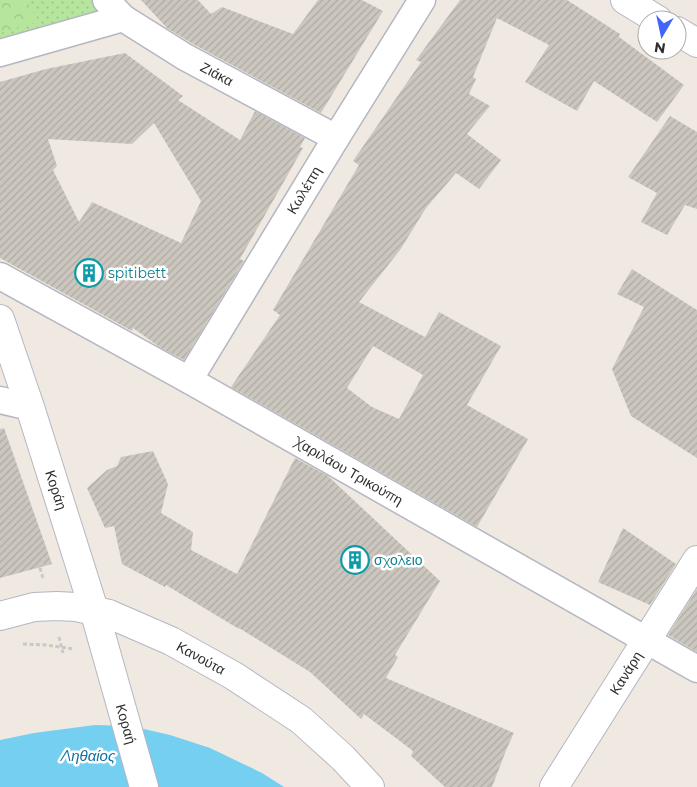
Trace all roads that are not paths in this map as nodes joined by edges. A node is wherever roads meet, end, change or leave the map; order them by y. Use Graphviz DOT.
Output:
graph roads {
  1 [pos="422,0"];
  2 [pos="625,0"];
  3 [pos="114,9"];
  4 [pos="642,10"];
  5 [pos="0,53"];
  6 [pos="336,138"];
  7 [pos="0,276"];
  8 [pos="0,319"];
  9 [pos="189,380"];
  10 [pos="0,400"];
  11 [pos="30,407"];
  12 [pos="697,560"];
  13 [pos="94,610"];
  14 [pos="0,616"];
  15 [pos="647,640"];
  16 [pos="109,664"];
  17 [pos="697,669"];
  18 [pos="144,787"];
  19 [pos="370,787"];
  20 [pos="554,787"];
  1 -- 6 [label="street, Κωλέττη"];
  2 -- 4 [label="street"];
  3 -- 5 [label="street"];
  3 -- 6 [label="street, Ζιάκα"];
  6 -- 9 [label="street, Κωλέττη"];
  7 -- 9 [label="street, Χαριλάου Τρικούπη"];
  8 -- 11 [label="street, Κοράη"];
  9 -- 15 [label="street, Χαριλάου Τρικούπη"];
  10 -- 11 [label="street"];
  11 -- 13 [label="street, Κοράη"];
  12 -- 15 [label="street, Κανάρη"];
  13 -- 14 [label="street, Κανούτα"];
  13 -- 16 [label="street, Κοράη"];
  13 -- 19 [label="street, Κανούτα"];
  15 -- 17 [label="street, Χαριλάου Τρικούπη"];
  15 -- 20 [label="street, Κανάρη"];
  16 -- 18 [label="street, Κοραή"];
}
